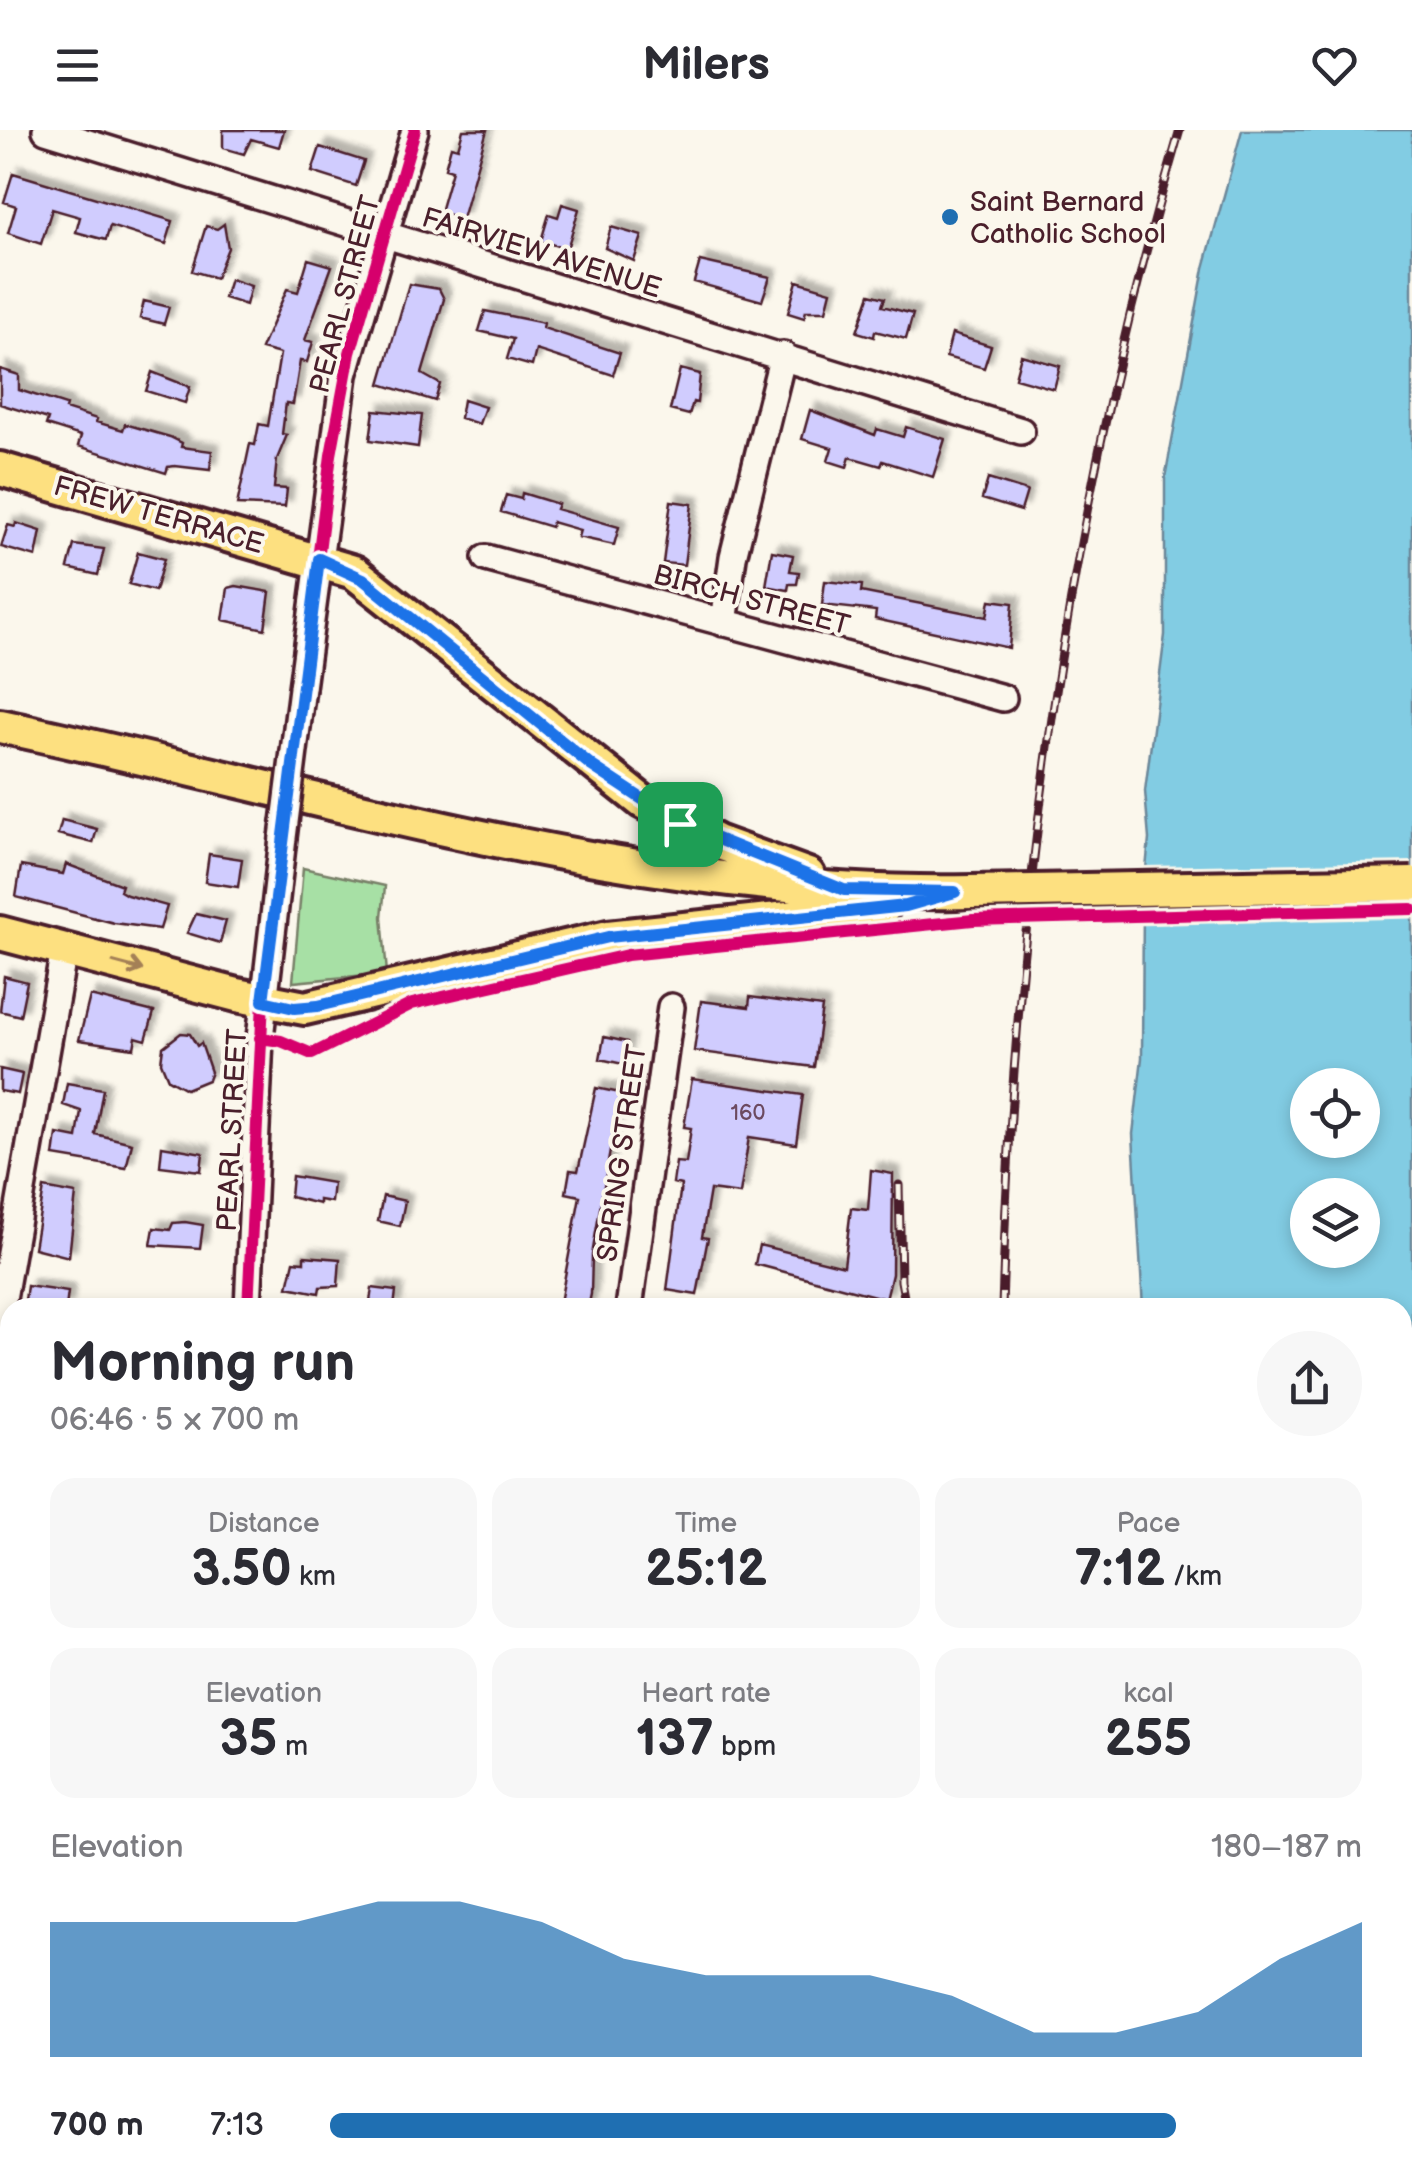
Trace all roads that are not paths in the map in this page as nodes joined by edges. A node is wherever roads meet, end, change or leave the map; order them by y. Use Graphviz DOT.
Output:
graph roads {
  1 [pos="46,130"];
  2 [pos="415,130"];
  3 [pos="385,236"];
  4 [pos="784,355"];
  5 [pos="1021,431"];
  6 [pos="0,469"];
  7 [pos="486,558"];
  8 [pos="319,559"];
  9 [pos="724,623"];
  10 [pos="1003,698"];
  11 [pos="0,704"];
  12 [pos="0,726"];
  13 [pos="100,747"];
  14 [pos="1412,884"];
  15 [pos="844,890"];
  16 [pos="964,892"];
  17 [pos="0,933"];
  18 [pos="64,950"];
  19 [pos="263,1001"];
  20 [pos="672,1007"];
  21 [pos="3,1298"];
  22 [pos="248,1298"];
  23 [pos="630,1298"];
  1 -- 3 [label="street, FAIRVIEW AVENUE"];
  2 -- 3 [label="street, PEARL STREET"];
  3 -- 4 [label="street, FAIRVIEW AVENUE"];
  3 -- 8 [label="street, PEARL STREET"];
  4 -- 5 [label="street, FAIRVIEW AVENUE"];
  4 -- 9 [label="street"];
  6 -- 8 [label="main road, FREW TERRACE"];
  7 -- 9 [label="street, BIRCH STREET"];
  8 -- 15 [label="main road, FREW TERRACE"];
  8 -- 19 [label="street, PEARL STREET, bridge"];
  9 -- 10 [label="street, BIRCH STREET"];
  11 -- 13 [label="main road"];
  12 -- 13 [label="main road"];
  13 -- 15 [label="main road"];
  14 -- 16 [label="main road, bridge"];
  15 -- 16 [label="main road"];
  16 -- 19 [label="main road"];
  17 -- 18 [label="main road"];
  18 -- 19 [label="main road, one-way"];
  18 -- 21 [label="street"];
  19 -- 22 [label="street, PEARL STREET"];
  20 -- 23 [label="street, SPRING STREET"];
}
